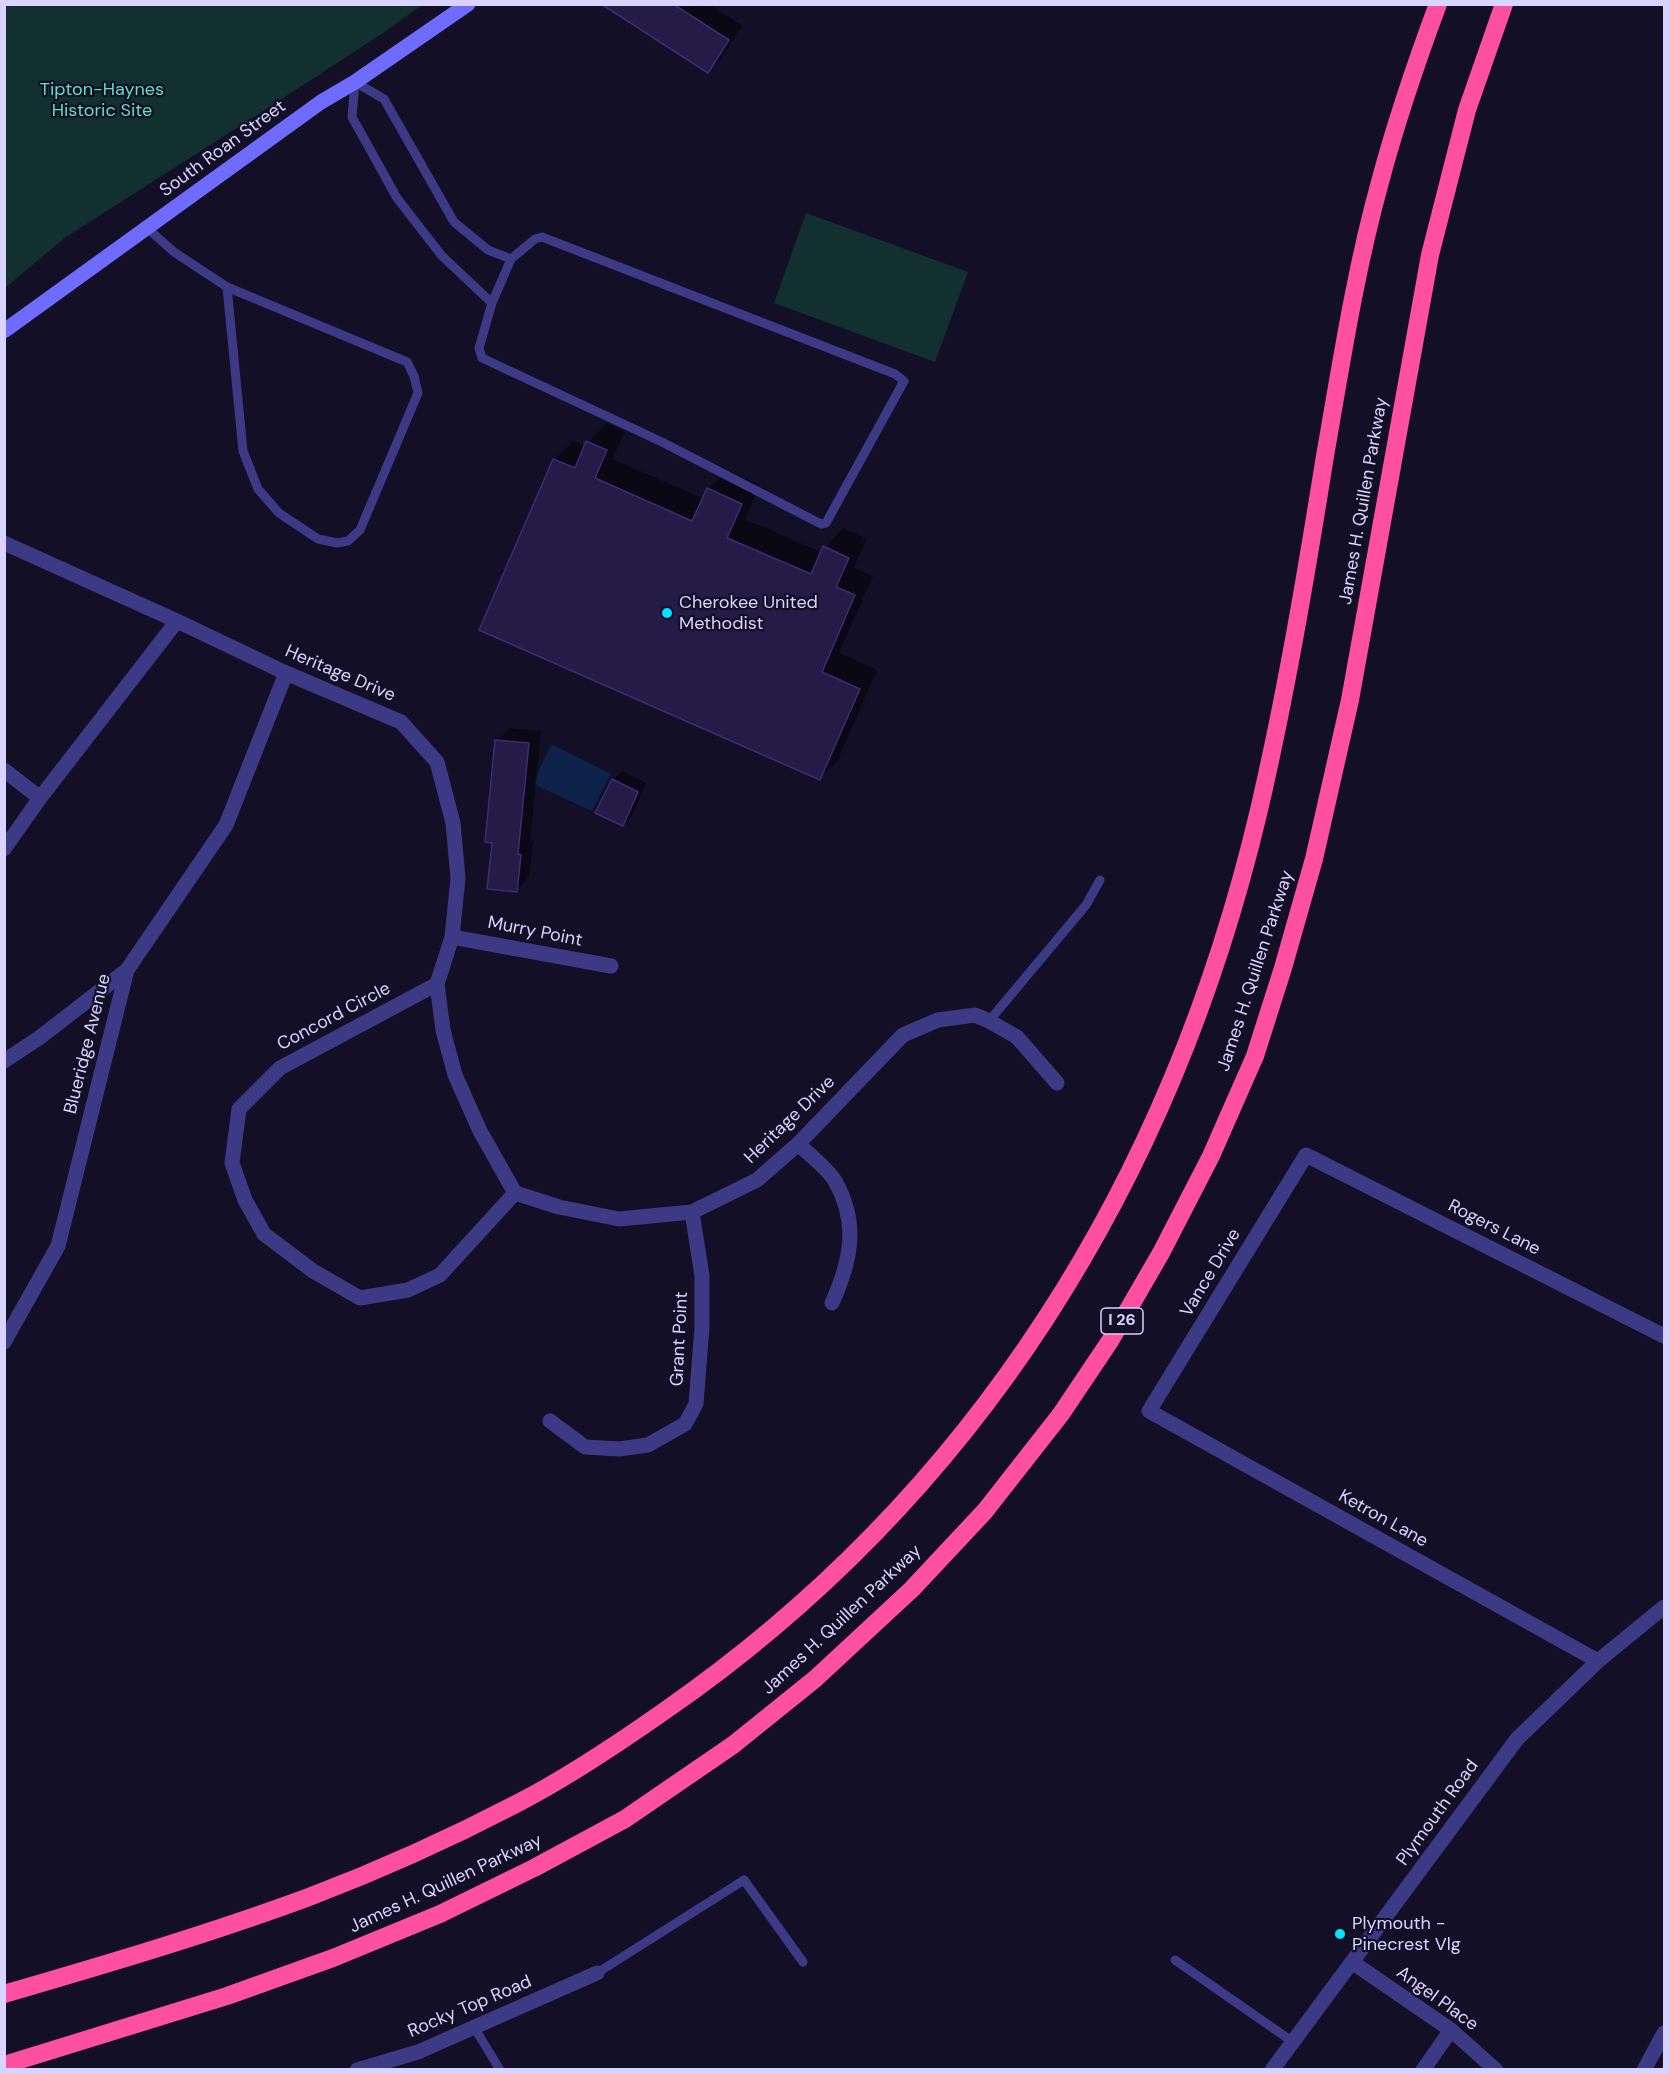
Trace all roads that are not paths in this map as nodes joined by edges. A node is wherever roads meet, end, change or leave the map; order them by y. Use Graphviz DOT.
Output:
graph roads {
  1 [pos="468,4"];
  2 [pos="1438,4"];
  3 [pos="1504,4"];
  4 [pos="355,82"];
  5 [pos="147,228"];
  6 [pos="511,260"];
  7 [pos="227,287"];
  8 [pos="492,303"];
  9 [pos="4,331"];
  10 [pos="4,543"];
  11 [pos="177,621"];
  12 [pos="286,673"];
  13 [pos="4,770"];
  14 [pos="40,798"];
  15 [pos="4,849"];
  16 [pos="1100,880"];
  17 [pos="452,937"];
  18 [pos="611,966"];
  19 [pos="127,970"];
  20 [pos="437,984"];
  21 [pos="988,1021"];
  22 [pos="4,1061"];
  23 [pos="1057,1083"];
  24 [pos="798,1144"];
  25 [pos="1306,1155"];
  26 [pos="515,1193"];
  27 [pos="692,1212"];
  28 [pos="832,1303"];
  29 [pos="1665,1336"];
  30 [pos="4,1342"];
  31 [pos="1149,1411"];
  32 [pos="550,1421"];
  33 [pos="1665,1607"];
  34 [pos="1598,1661"];
  35 [pos="1175,1960"];
  36 [pos="803,1962"];
  37 [pos="1352,1962"];
  38 [pos="597,1973"];
  39 [pos="4,1995"];
  40 [pos="474,2027"];
  41 [pos="1451,2030"];
  42 [pos="1665,2032"];
  43 [pos="1293,2042"];
  44 [pos="4,2065"];
  45 [pos="357,2070"];
  46 [pos="500,2070"];
  47 [pos="1272,2070"];
  48 [pos="1423,2070"];
  49 [pos="1496,2070"];
  50 [pos="1644,2070"];
  1 -- 4 [label="main road, South Roan Street"];
  2 -- 39 [label="highway"];
  3 -- 44 [label="highway, James H. Quillen Parkway / I 26"];
  4 -- 5 [label="main road, South Roan Street"];
  4 -- 6 [label="lane"];
  4 -- 8 [label="lane"];
  5 -- 7 [label="lane"];
  5 -- 9 [label="main road, South Roan Street"];
  6 -- 8 [label="lane"];
  6 -- 8 [label="lane"];
  7 -- 7 [label="lane"];
  10 -- 11 [label="street, Heritage Drive"];
  11 -- 12 [label="street, Heritage Drive"];
  11 -- 14 [label="street"];
  12 -- 17 [label="street, Heritage Drive"];
  12 -- 19 [label="street, Blueridge Avenue"];
  13 -- 14 [label="street"];
  14 -- 15 [label="street"];
  16 -- 21 [label="lane"];
  17 -- 18 [label="street, Murry Point"];
  17 -- 20 [label="street, Heritage Drive"];
  19 -- 22 [label="street"];
  19 -- 30 [label="street, Blueridge Avenue"];
  20 -- 26 [label="street, Heritage Drive"];
  20 -- 26 [label="street, Concord Circle"];
  21 -- 23 [label="street, Heritage Drive"];
  21 -- 24 [label="street, Heritage Drive"];
  24 -- 27 [label="street, Heritage Drive"];
  24 -- 28 [label="street"];
  25 -- 29 [label="street, Rogers Lane"];
  25 -- 31 [label="street, Vance Drive"];
  26 -- 27 [label="street, Heritage Drive"];
  27 -- 32 [label="street, Grant Point"];
  31 -- 34 [label="street, Ketron Lane"];
  33 -- 34 [label="street, Plymouth Road"];
  34 -- 37 [label="street, Plymouth Road"];
  35 -- 43 [label="lane"];
  36 -- 38 [label="lane"];
  37 -- 41 [label="street, Angel Place"];
  37 -- 43 [label="street, Plymouth Road"];
  38 -- 40 [label="street, Rocky Top Road"];
  40 -- 45 [label="street, Rocky Top Road"];
  40 -- 46 [label="lane"];
  41 -- 48 [label="street"];
  41 -- 49 [label="street, Angel Place"];
  42 -- 50 [label="street"];
  43 -- 47 [label="street, Plymouth Road"];
}
